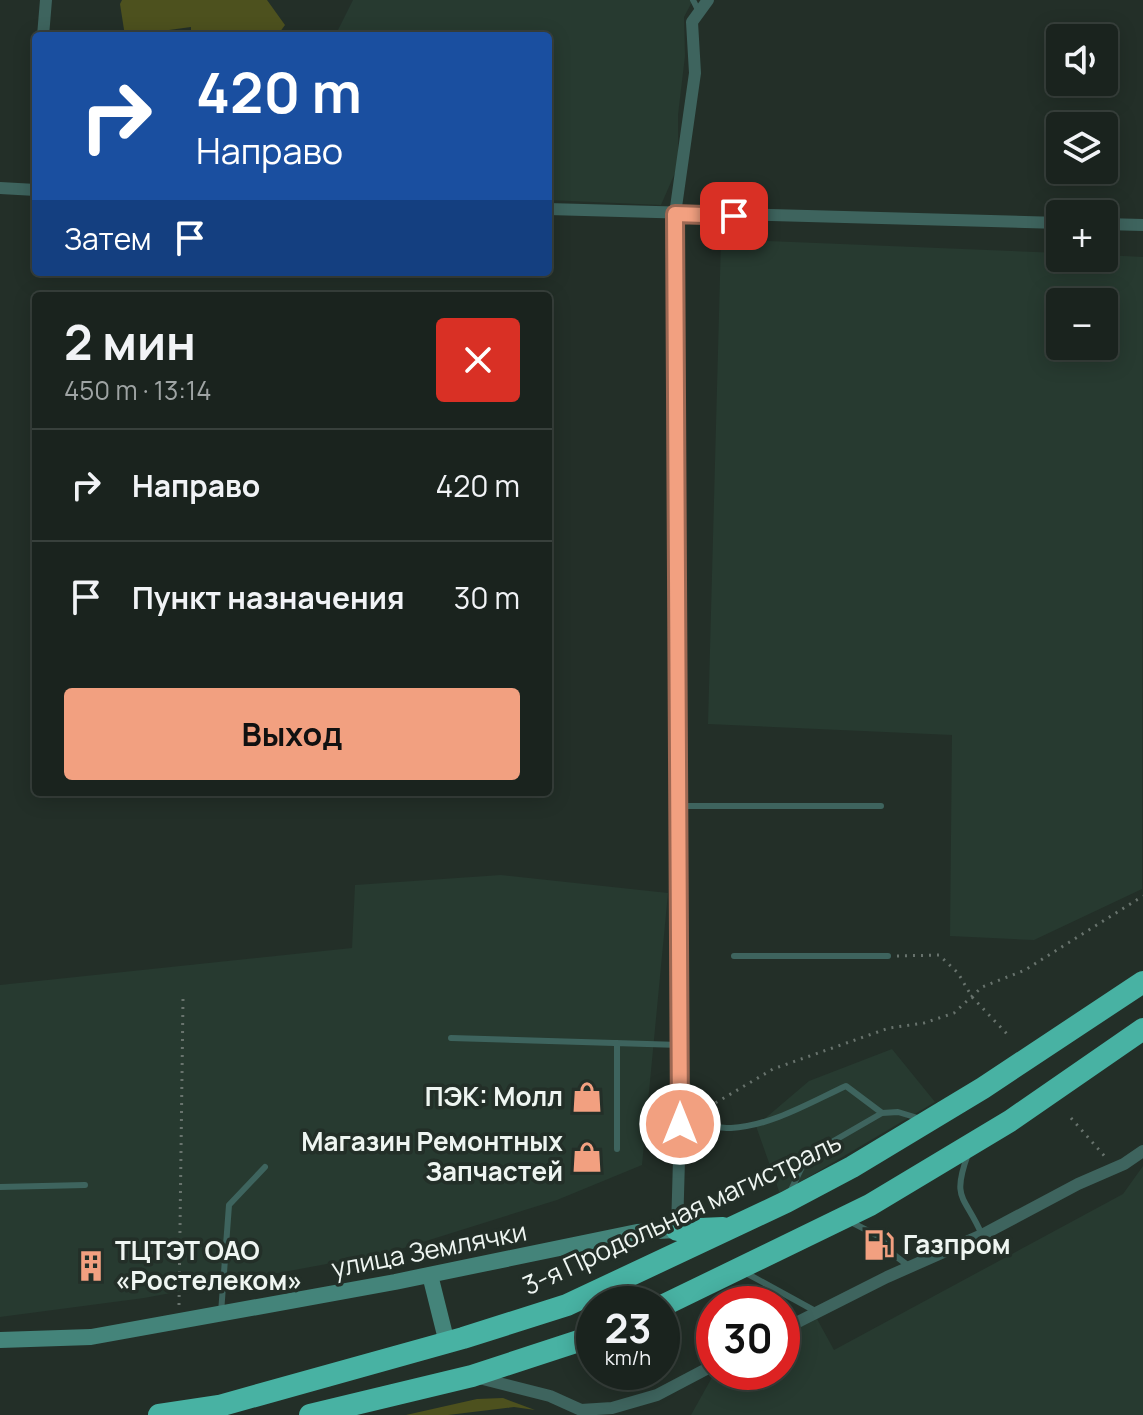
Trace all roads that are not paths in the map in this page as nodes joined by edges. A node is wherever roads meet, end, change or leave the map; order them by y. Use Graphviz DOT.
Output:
graph roads {
  1 [pos="46,0"];
  2 [pos="708,0"];
  3 [pos="696,6"];
  4 [pos="43,32"];
  5 [pos="0,188"];
  6 [pos="32,190"];
  7 [pos="552,209"];
  8 [pos="675,214"];
  9 [pos="1046,223"];
  10 [pos="1118,224"];
  11 [pos="1143,225"];
  12 [pos="678,806"];
  13 [pos="881,806"];
  14 [pos="734,956"];
  15 [pos="888,956"];
  16 [pos="1143,982"];
  17 [pos="1143,1029"];
  18 [pos="451,1038"];
  19 [pos="617,1043"];
  20 [pos="680,1045"];
  21 [pos="882,1113"];
  22 [pos="928,1121"];
  23 [pos="680,1124"];
  24 [pos="972,1143"];
  25 [pos="617,1149"];
  26 [pos="1143,1151"];
  27 [pos="265,1167"];
  28 [pos="85,1185"];
  29 [pos="0,1187"];
  30 [pos="786,1202"];
  31 [pos="840,1220"];
  32 [pos="732,1228"];
  33 [pos="677,1230"];
  34 [pos="982,1235"];
  35 [pos="910,1267"];
  36 [pos="739,1270"];
  37 [pos="430,1275"];
  38 [pos="680,1298"];
  39 [pos="818,1312"];
  40 [pos="221,1314"];
  41 [pos="800,1321"];
  42 [pos="0,1340"];
  43 [pos="576,1342"];
  44 [pos="447,1343"];
  45 [pos="696,1374"];
  46 [pos="472,1376"];
  47 [pos="618,1412"];
  48 [pos="159,1415"];
  49 [pos="310,1415"];
  1 -- 4 [label="street"];
  2 -- 3 [label="street"];
  3 -- 8 [label="street"];
  5 -- 6 [label="street"];
  7 -- 8 [label="street"];
  8 -- 9 [label="street"];
  8 -- 12 [label="street"];
  10 -- 11 [label="street"];
  12 -- 13 [label="lane"];
  12 -- 20 [label="street"];
  14 -- 15 [label="lane"];
  16 -- 22 [label="highway, 3-я Продольная магистраль"];
  17 -- 24 [label="highway"];
  18 -- 19 [label="lane"];
  19 -- 20 [label="lane"];
  19 -- 25 [label="lane"];
  20 -- 23 [label="street"];
  21 -- 22 [label="lane"];
  21 -- 23 [label="lane"];
  21 -- 30 [label="lane"];
  22 -- 30 [label="highway, 3-я Продольная магистраль"];
  23 -- 33 [label="street"];
  24 -- 31 [label="highway"];
  24 -- 34 [label="lane"];
  26 -- 34 [label="street"];
  27 -- 40 [label="lane"];
  28 -- 29 [label="lane"];
  30 -- 32 [label="highway, 3-я Продольная магистраль"];
  31 -- 35 [label="lane"];
  31 -- 36 [label="highway"];
  32 -- 33 [label="highway"];
  32 -- 44 [label="highway, 3-я Продольная магистраль"];
  33 -- 37 [label="street, улица Землячки"];
  34 -- 35 [label="street"];
  35 -- 39 [label="street"];
  36 -- 38 [label="highway"];
  36 -- 39 [label="lane"];
  37 -- 40 [label="street, улица Землячки"];
  37 -- 44 [label="street"];
  39 -- 41 [label="street"];
  40 -- 42 [label="street, улица Землячки"];
  43 -- 46 [label="highway"];
  44 -- 48 [label="highway, 3-я Продольная магистраль"];
  45 -- 47 [label="street"];
  46 -- 47 [label="street"];
  46 -- 49 [label="highway"];
}
